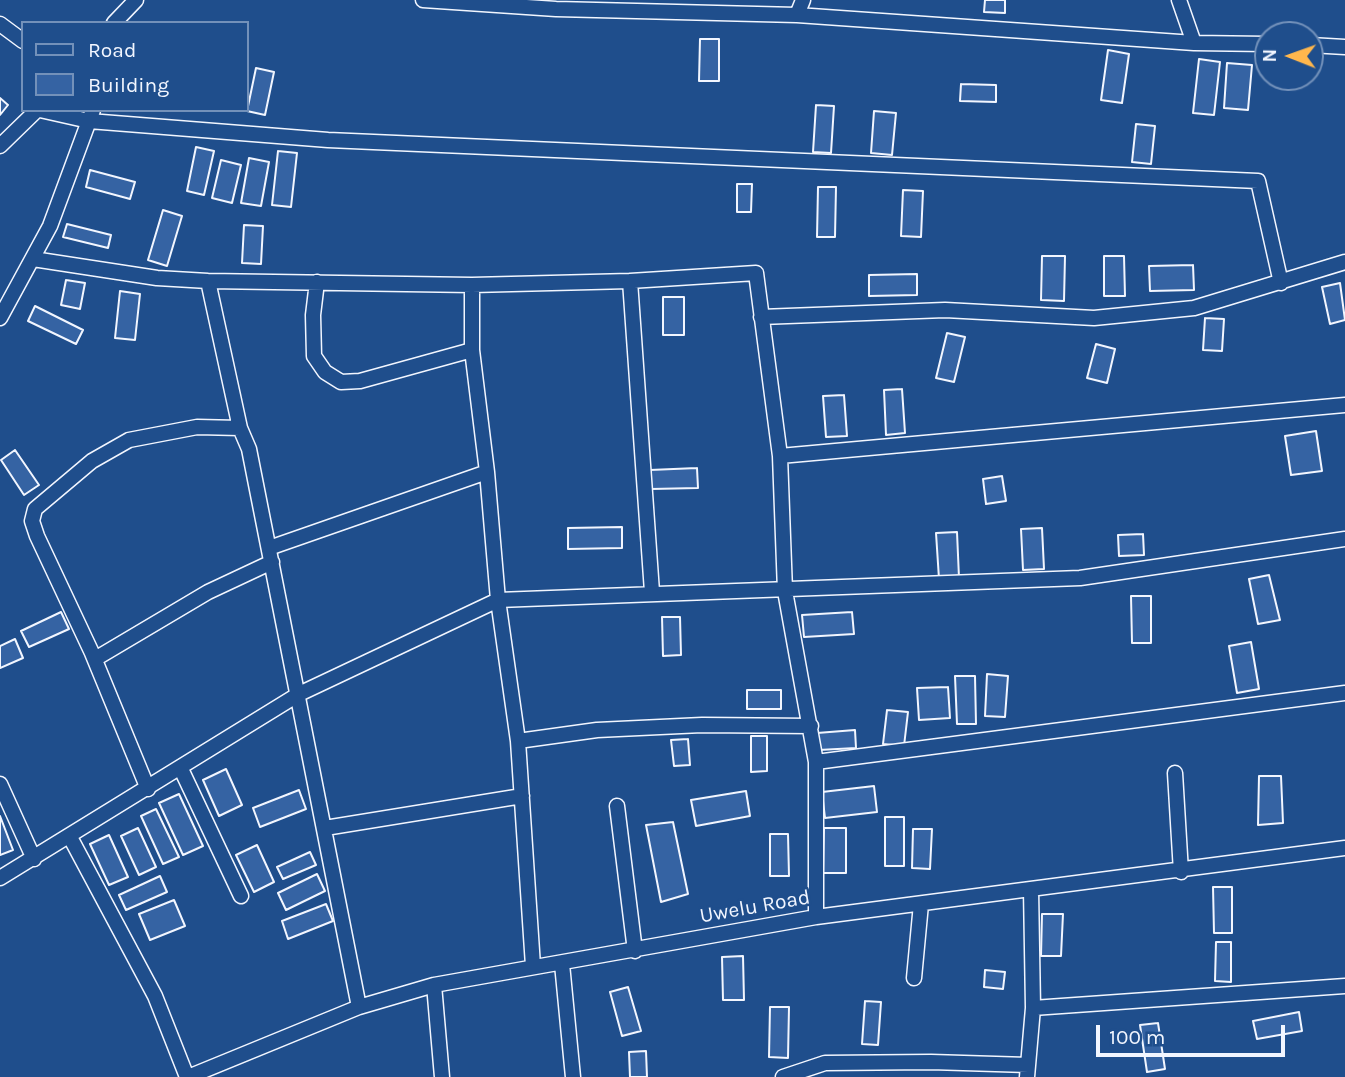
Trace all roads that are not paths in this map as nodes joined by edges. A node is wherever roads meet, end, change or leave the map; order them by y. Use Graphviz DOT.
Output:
graph roads {
  1 [pos="136,0"];
  2 [pos="423,0"];
  3 [pos="803,0"];
  4 [pos="1179,0"];
  5 [pos="556,4"];
  6 [pos="797,15"];
  7 [pos="116,21"];
  8 [pos="128,21"];
  9 [pos="0,24"];
  10 [pos="21,40"];
  11 [pos="1194,43"];
  12 [pos="1254,44"];
  13 [pos="1324,46"];
  14 [pos="1345,47"];
  15 [pos="36,112"];
  16 [pos="56,112"];
  17 [pos="91,116"];
  18 [pos="0,146"];
  19 [pos="33,259"];
  20 [pos="1345,261"];
  21 [pos="208,281"];
  22 [pos="630,281"];
  23 [pos="317,282"];
  24 [pos="1281,283"];
  25 [pos="472,285"];
  26 [pos="761,317"];
  27 [pos="0,318"];
  28 [pos="472,349"];
  29 [pos="1345,405"];
  30 [pos="240,428"];
  31 [pos="780,456"];
  32 [pos="487,472"];
  33 [pos="1345,539"];
  34 [pos="271,555"];
  35 [pos="785,591"];
  36 [pos="652,592"];
  37 [pos="498,600"];
  38 [pos="95,659"];
  39 [pos="1345,693"];
  40 [pos="299,694"];
  41 [pos="811,726"];
  42 [pos="518,741"];
  43 [pos="816,762"];
  44 [pos="181,768"];
  45 [pos="1175,773"];
  46 [pos="0,784"];
  47 [pos="148,789"];
  48 [pos="522,796"];
  49 [pos="617,806"];
  50 [pos="325,828"];
  51 [pos="70,837"];
  52 [pos="1345,848"];
  53 [pos="34,859"];
  54 [pos="1181,872"];
  55 [pos="0,878"];
  56 [pos="1031,889"];
  57 [pos="241,896"];
  58 [pos="921,904"];
  59 [pos="816,917"];
  60 [pos="635,951"];
  61 [pos="562,964"];
  62 [pos="533,966"];
  63 [pos="914,978"];
  64 [pos="434,985"];
  65 [pos="1345,986"];
  66 [pos="359,1007"];
  67 [pos="1033,1008"];
  68 [pos="1028,1071"];
  69 [pos="188,1077"];
  70 [pos="442,1077"];
  71 [pos="573,1077"];
  72 [pos="783,1077"];
  1 -- 7 [label="street"];
  1 -- 8 [label="street"];
  2 -- 5 [label="street"];
  3 -- 6 [label="street"];
  4 -- 11 [label="street"];
  5 -- 6 [label="street"];
  6 -- 11 [label="street"];
  9 -- 10 [label="street"];
  11 -- 12 [label="street"];
  13 -- 14 [label="street"];
  15 -- 18 [label="street"];
  16 -- 17 [label="street"];
  17 -- 19 [label="street"];
  17 -- 24 [label="street"];
  19 -- 21 [label="street"];
  19 -- 27 [label="street"];
  20 -- 24 [label="street"];
  21 -- 23 [label="street"];
  21 -- 30 [label="street"];
  22 -- 25 [label="street"];
  22 -- 26 [label="street"];
  22 -- 36 [label="street"];
  23 -- 25 [label="street"];
  23 -- 28 [label="street"];
  24 -- 26 [label="street"];
  25 -- 28 [label="street"];
  26 -- 31 [label="street"];
  28 -- 32 [label="street"];
  29 -- 31 [label="street"];
  30 -- 34 [label="street"];
  30 -- 38 [label="street"];
  31 -- 35 [label="street"];
  32 -- 34 [label="street"];
  32 -- 37 [label="street"];
  33 -- 35 [label="street"];
  34 -- 38 [label="street"];
  34 -- 40 [label="street"];
  35 -- 36 [label="street"];
  35 -- 41 [label="street"];
  36 -- 37 [label="street"];
  37 -- 40 [label="street"];
  37 -- 42 [label="street"];
  38 -- 47 [label="street"];
  39 -- 43 [label="street"];
  40 -- 44 [label="street"];
  40 -- 50 [label="street"];
  41 -- 42 [label="street"];
  41 -- 43 [label="street"];
  42 -- 48 [label="street"];
  43 -- 59 [label="street"];
  44 -- 47 [label="street"];
  44 -- 57 [label="street"];
  45 -- 54 [label="street"];
  46 -- 53 [label="street"];
  47 -- 51 [label="street"];
  48 -- 50 [label="street"];
  48 -- 62 [label="street"];
  49 -- 60 [label="street"];
  50 -- 66 [label="street"];
  51 -- 53 [label="street"];
  51 -- 69 [label="street"];
  52 -- 54 [label="street, Uwelu Road"];
  53 -- 55 [label="street"];
  54 -- 56 [label="street, Uwelu Road"];
  56 -- 58 [label="street, Uwelu Road"];
  56 -- 67 [label="street"];
  58 -- 59 [label="street, Uwelu Road"];
  58 -- 63 [label="street"];
  59 -- 60 [label="street, Uwelu Road"];
  60 -- 61 [label="street, Uwelu Road"];
  61 -- 62 [label="street, Uwelu Road"];
  61 -- 71 [label="street"];
  62 -- 64 [label="street, Uwelu Road"];
  64 -- 66 [label="street, Uwelu Road"];
  64 -- 70 [label="street"];
  65 -- 67 [label="street"];
  66 -- 69 [label="street, Uwelu Road"];
  67 -- 68 [label="street"];
  68 -- 72 [label="street"];
}
